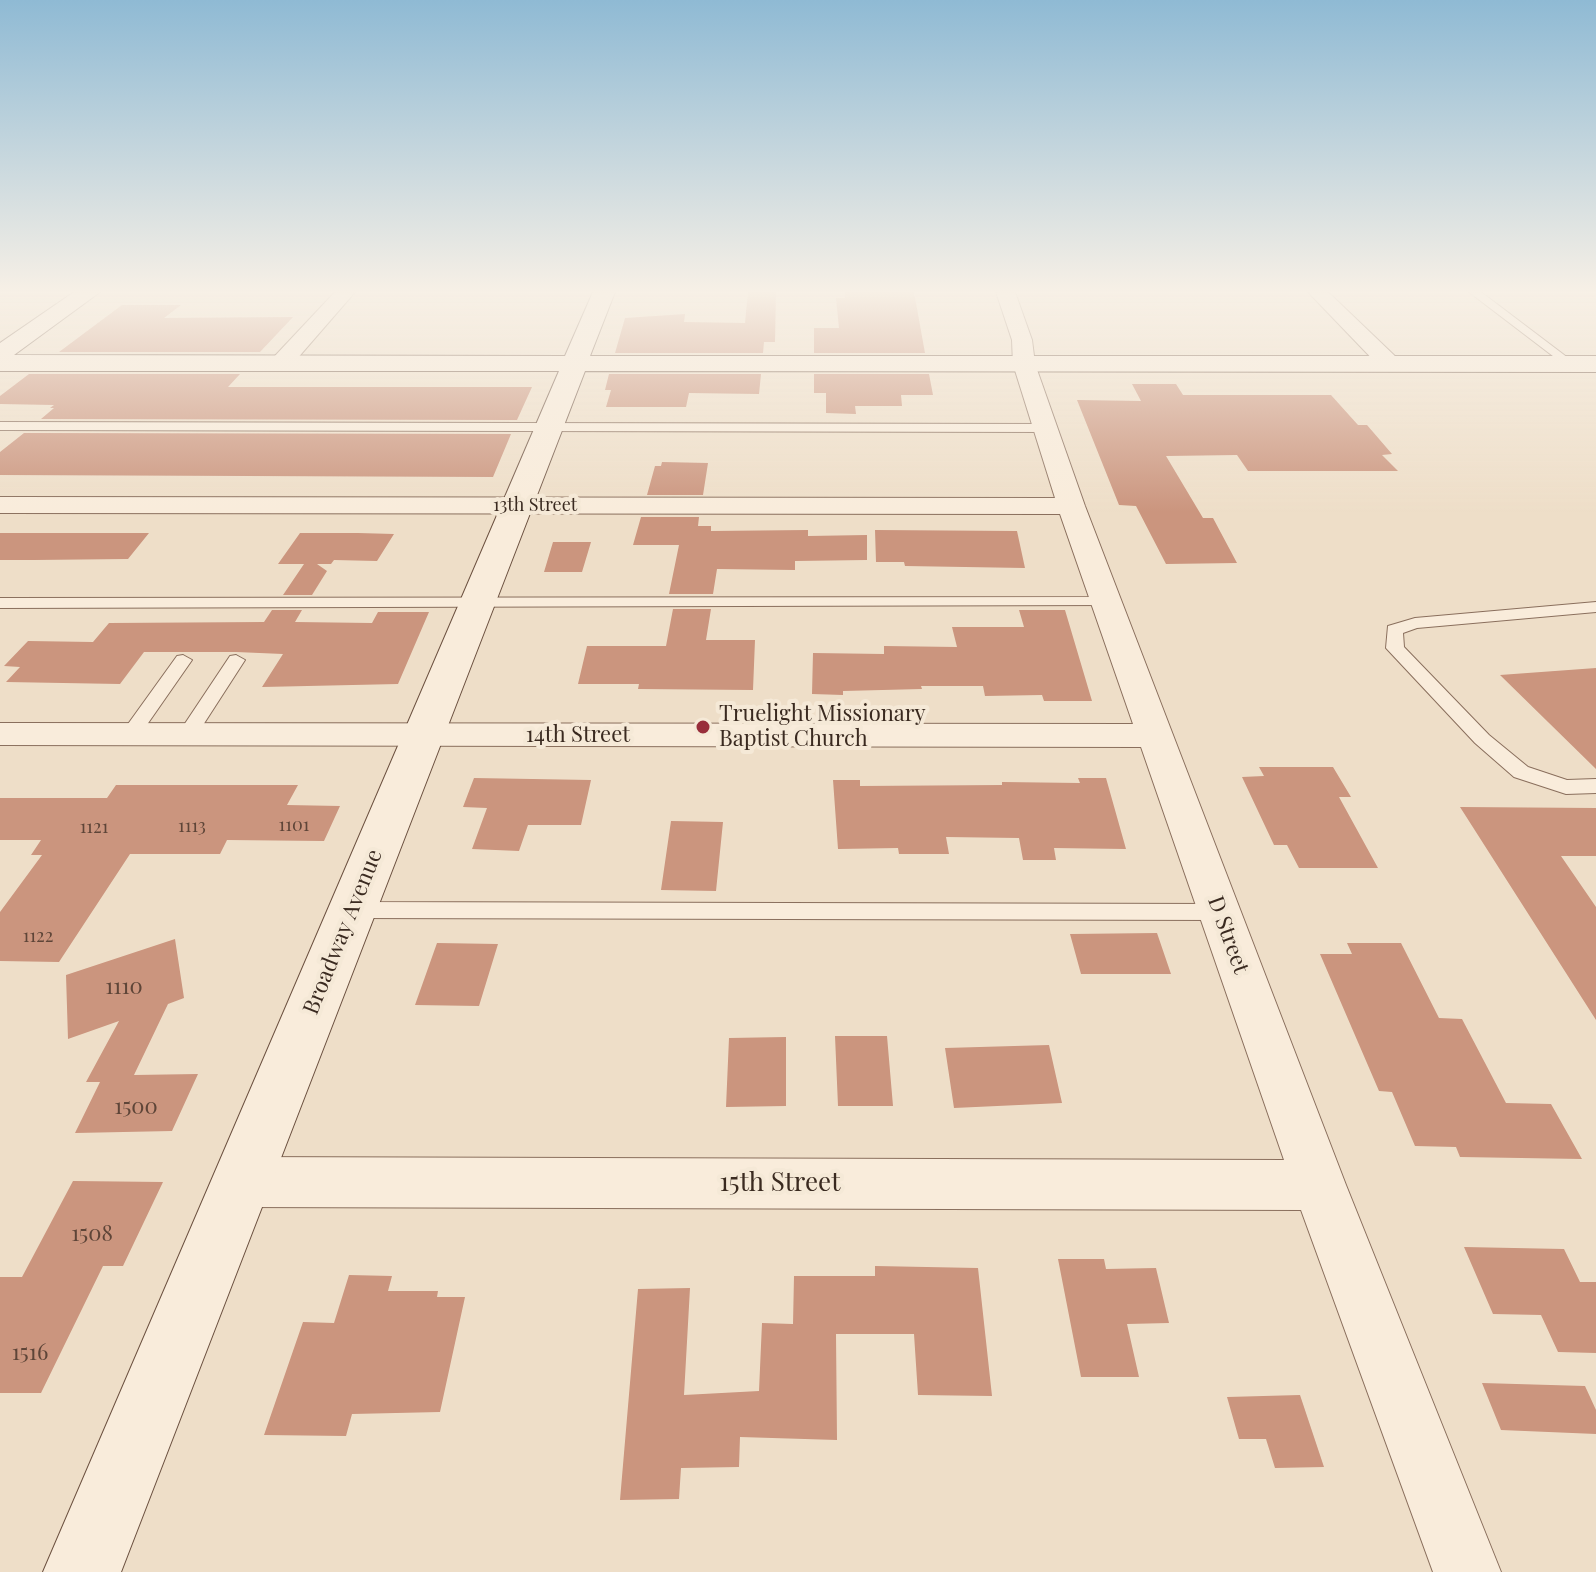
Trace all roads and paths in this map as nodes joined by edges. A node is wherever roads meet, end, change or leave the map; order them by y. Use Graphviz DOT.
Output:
graph roads {
  1 [pos="574,365"];
  2 [pos="1024,365"];
  3 [pos="0,426"];
  4 [pos="549,427"];
  5 [pos="1045,428"];
  6 [pos="0,505"];
  7 [pos="517,505"];
  8 [pos="1071,506"];
  9 [pos="478,602"];
  10 [pos="1106,602"];
  11 [pos="0,603"];
  12 [pos="1596,607"];
  13 [pos="183,660"];
  14 [pos="236,660"];
  15 [pos="0,734"];
  16 [pos="130,735"];
  17 [pos="187,735"];
  18 [pos="423,735"];
  19 [pos="1155,736"];
  20 [pos="1596,786"];
  21 [pos="352,910"];
  22 [pos="1220,912"];
  23 [pos="241,1182"];
  24 [pos="1319,1185"];
  25 [pos="82,1572"];
  26 [pos="1467,1572"];
  1 -- 4 [label="main road, Broadway Avenue"];
  2 -- 5 [label="street, D Street"];
  3 -- 4 [label="lane"];
  4 -- 5 [label="lane"];
  4 -- 7 [label="main road, Broadway Avenue"];
  5 -- 8 [label="street, D Street"];
  6 -- 7 [label="street, 13th Street"];
  7 -- 8 [label="street, 13th Street"];
  7 -- 9 [label="main road, Broadway Avenue"];
  8 -- 10 [label="street, D Street"];
  9 -- 10 [label="lane"];
  9 -- 11 [label="lane"];
  9 -- 18 [label="main road, Broadway Avenue"];
  10 -- 19 [label="street, D Street"];
  12 -- 20 [label="lane"];
  13 -- 16 [label="lane"];
  14 -- 17 [label="lane"];
  15 -- 16 [label="street, 14th Street"];
  16 -- 17 [label="street, 14th Street"];
  17 -- 18 [label="street, 14th Street"];
  18 -- 19 [label="street, 14th Street"];
  18 -- 21 [label="main road, Broadway Avenue"];
  19 -- 22 [label="street, D Street"];
  21 -- 22 [label="lane"];
  21 -- 23 [label="main road, Broadway Avenue"];
  22 -- 24 [label="street, D Street"];
  23 -- 24 [label="street, 15th Street"];
  23 -- 25 [label="main road, Broadway Avenue"];
  24 -- 26 [label="street, D Street"];
}
